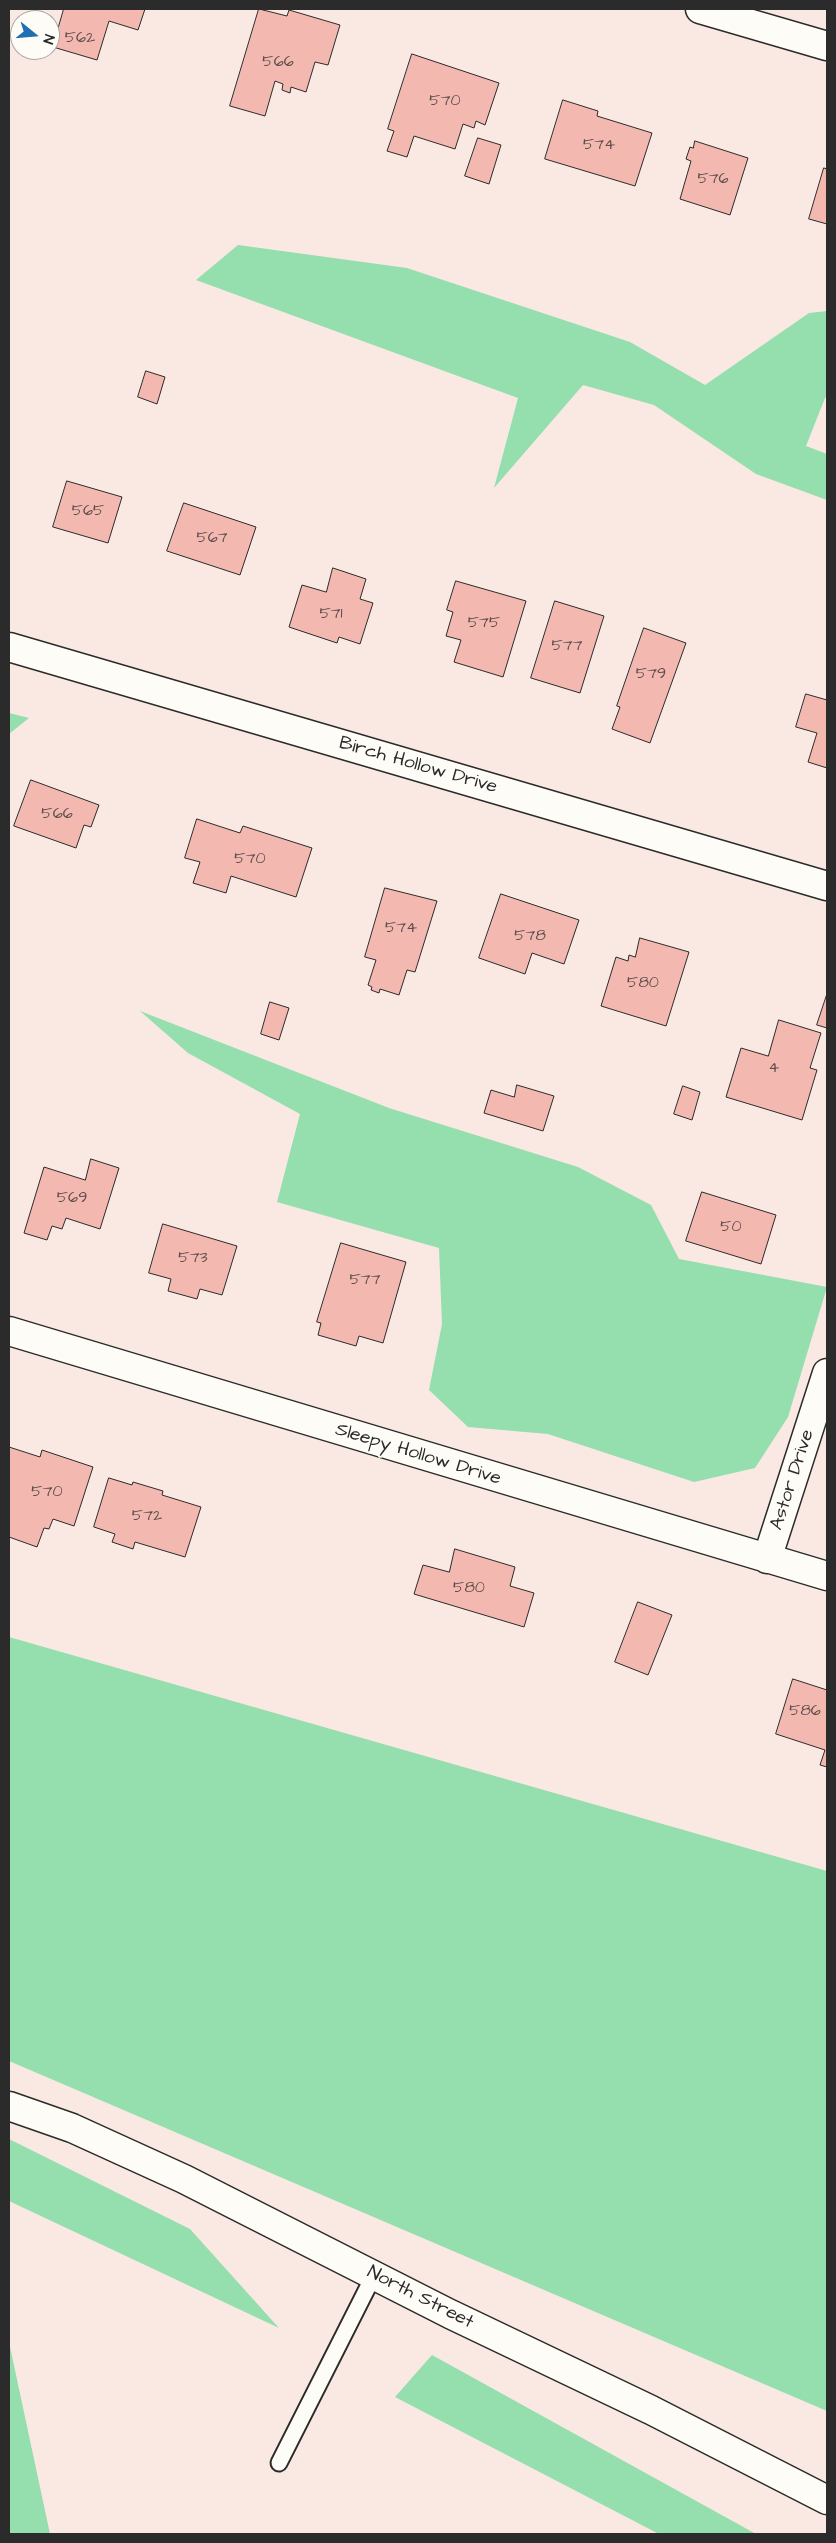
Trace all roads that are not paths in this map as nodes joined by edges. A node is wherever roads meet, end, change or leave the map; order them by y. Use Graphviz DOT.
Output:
graph roads {
  1 [pos="700,9"];
  2 [pos="827,46"];
  3 [pos="9,647"];
  4 [pos="827,886"];
  5 [pos="9,1331"];
  6 [pos="827,1373"];
  7 [pos="767,1559"];
  8 [pos="827,1576"];
  9 [pos="9,2106"];
  10 [pos="374,2275"];
  11 [pos="279,2463"];
  12 [pos="827,2500"];
  1 -- 2 [label="street"];
  3 -- 4 [label="street, Birch Hollow Drive"];
  5 -- 7 [label="street, Sleepy Hollow Drive"];
  6 -- 7 [label="street, Astor Drive"];
  7 -- 8 [label="street, Sleepy Hollow Drive"];
  9 -- 10 [label="street, North Street"];
  10 -- 11 [label="lane"];
  10 -- 12 [label="street, North Street"];
}
